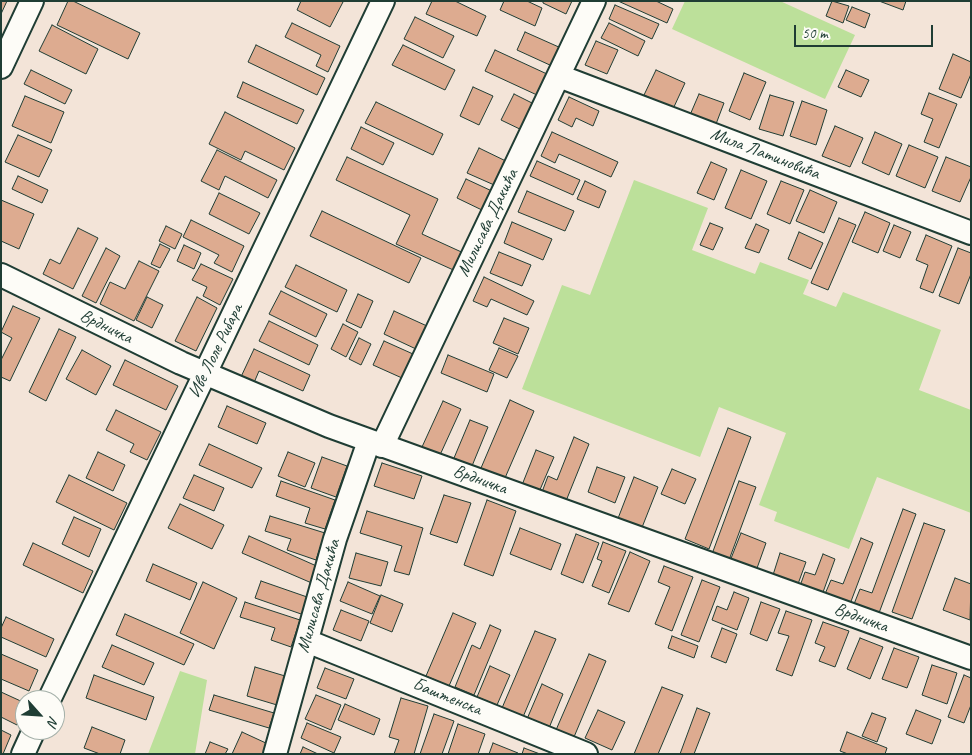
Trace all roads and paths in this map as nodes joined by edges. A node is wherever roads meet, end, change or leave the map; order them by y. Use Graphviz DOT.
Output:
graph roads {
  1 [pos="32,1"];
  2 [pos="383,1"];
  3 [pos="594,1"];
  4 [pos="1,67"];
  5 [pos="559,76"];
  6 [pos="971,232"];
  7 [pos="1,276"];
  8 [pos="205,374"];
  9 [pos="376,443"];
  10 [pos="307,641"];
  11 [pos="971,658"];
  12 [pos="54,690"];
  13 [pos="29,740"];
  14 [pos="23,754"];
  15 [pos="275,754"];
  16 [pos="586,754"];
  1 -- 4 [label="street"];
  2 -- 8 [label="street, Иве Лоле Рибара"];
  3 -- 5 [label="street, Милисава Дакића"];
  5 -- 6 [label="street, Мила Латиновића"];
  5 -- 9 [label="street, Милисава Дакића"];
  7 -- 8 [label="street, Врдничка"];
  8 -- 9 [label="street, Врдничка"];
  8 -- 12 [label="street, Иве Лоле Рибара"];
  9 -- 10 [label="street, Милисава Дакића"];
  9 -- 11 [label="street, Врдничка"];
  10 -- 15 [label="street, Милисава Дакића"];
  10 -- 16 [label="street, Баштенска"];
  13 -- 14 [label="street"];
}
